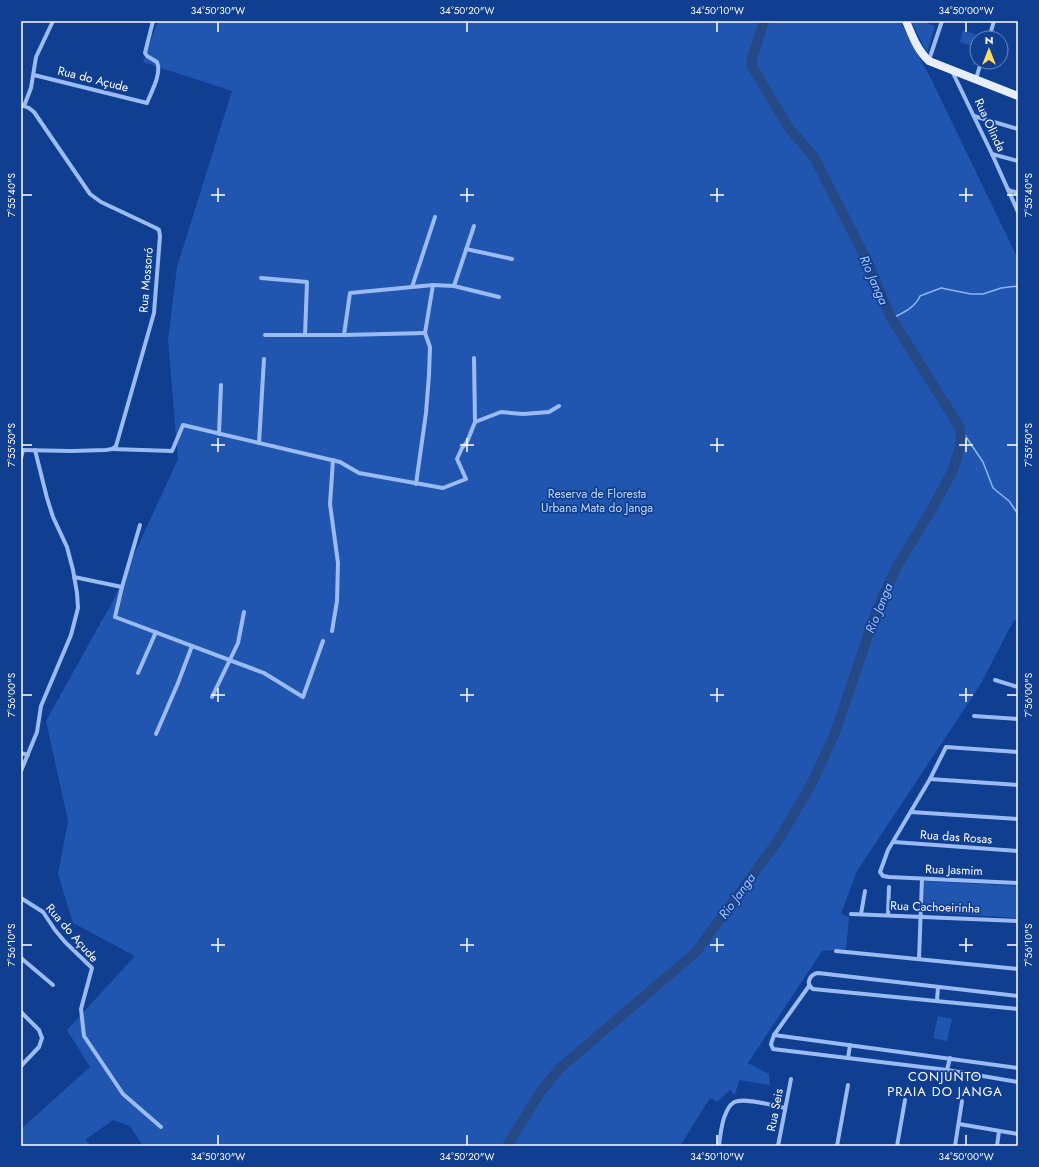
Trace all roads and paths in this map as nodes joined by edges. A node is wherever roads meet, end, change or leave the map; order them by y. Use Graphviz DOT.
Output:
graph roads {
  1 [pos="53,21"];
  2 [pos="153,21"];
  3 [pos="906,21"];
  4 [pos="942,21"];
  5 [pos="929,61"];
  6 [pos="952,70"];
  7 [pos="979,70"];
  8 [pos="34,75"];
  9 [pos="976,79"];
  10 [pos="1018,96"];
  11 [pos="23,105"];
  12 [pos="974,116"];
  13 [pos="1018,129"];
  14 [pos="992,154"];
  15 [pos="1018,161"];
  16 [pos="1008,190"];
  17 [pos="1018,193"];
  18 [pos="1018,212"];
  19 [pos="435,217"];
  20 [pos="474,226"];
  21 [pos="466,248"];
  22 [pos="512,259"];
  23 [pos="261,278"];
  24 [pos="433,285"];
  25 [pos="454,286"];
  26 [pos="412,287"];
  27 [pos="499,297"];
  28 [pos="425,332"];
  29 [pos="265,335"];
  30 [pos="305,335"];
  31 [pos="344,335"];
  32 [pos="474,358"];
  33 [pos="264,359"];
  34 [pos="221,385"];
  35 [pos="559,406"];
  36 [pos="475,422"];
  37 [pos="219,434"];
  38 [pos="260,443"];
  39 [pos="112,449"];
  40 [pos="22,450"];
  41 [pos="35,450"];
  42 [pos="21,458"];
  43 [pos="333,460"];
  44 [pos="416,484"];
  45 [pos="140,525"];
  46 [pos="74,577"];
  47 [pos="122,587"];
  48 [pos="244,612"];
  49 [pos="332,631"];
  50 [pos="156,632"];
  51 [pos="323,641"];
  52 [pos="192,646"];
  53 [pos="230,660"];
  54 [pos="138,673"];
  55 [pos="995,680"];
  56 [pos="1018,687"];
  57 [pos="212,697"];
  58 [pos="974,716"];
  59 [pos="1018,719"];
  60 [pos="156,734"];
  61 [pos="1018,752"];
  62 [pos="21,753"];
  63 [pos="28,755"];
  64 [pos="21,771"];
  65 [pos="930,779"];
  66 [pos="1018,785"];
  67 [pos="912,812"];
  68 [pos="1018,819"];
  69 [pos="894,842"];
  70 [pos="1018,851"];
  71 [pos="922,879"];
  72 [pos="1018,883"];
  73 [pos="889,887"];
  74 [pos="865,891"];
  75 [pos="21,898"];
  76 [pos="851,914"];
  77 [pos="861,914"];
  78 [pos="888,915"];
  79 [pos="921,916"];
  80 [pos="1018,921"];
  81 [pos="836,951"];
  82 [pos="21,958"];
  83 [pos="919,959"];
  84 [pos="1018,969"];
  85 [pos="53,985"];
  86 [pos="809,986"];
  87 [pos="938,988"];
  88 [pos="1018,996"];
  89 [pos="937,1000"];
  90 [pos="1018,1009"];
  91 [pos="21,1012"];
  92 [pos="774,1036"];
  93 [pos="850,1045"];
  94 [pos="848,1058"];
  95 [pos="950,1058"];
  96 [pos="21,1066"];
  97 [pos="1018,1068"];
  98 [pos="947,1070"];
  99 [pos="791,1079"];
  100 [pos="1018,1082"];
  101 [pos="848,1085"];
  102 [pos="905,1100"];
  103 [pos="962,1101"];
  104 [pos="785,1108"];
  105 [pos="959,1124"];
  106 [pos="161,1127"];
  107 [pos="999,1131"];
  108 [pos="1018,1134"];
  109 [pos="718,1146"];
  110 [pos="778,1146"];
  111 [pos="837,1146"];
  112 [pos="897,1146"];
  113 [pos="955,1146"];
  114 [pos="997,1146"];
  1 -- 8 [label="street"];
  2 -- 8 [label="street, Rua do Açude"];
  3 -- 5 [label="main road"];
  4 -- 5 [label="street"];
  5 -- 6 [label="main road"];
  6 -- 9 [label="main road"];
  6 -- 12 [label="street, Rua Olinda"];
  7 -- 9 [label="street"];
  8 -- 11 [label="street"];
  9 -- 10 [label="main road"];
  11 -- 39 [label="street, Rua Mossoró"];
  12 -- 13 [label="street"];
  12 -- 14 [label="street, Rua Olinda"];
  14 -- 15 [label="street"];
  14 -- 16 [label="street, Rua Olinda"];
  16 -- 17 [label="street"];
  16 -- 18 [label="street, Rua Olinda"];
  19 -- 26 [label="street"];
  20 -- 21 [label="street"];
  21 -- 22 [label="street"];
  21 -- 25 [label="street"];
  23 -- 30 [label="street"];
  24 -- 25 [label="street"];
  24 -- 26 [label="street"];
  24 -- 28 [label="street"];
  25 -- 27 [label="street"];
  26 -- 31 [label="street"];
  28 -- 31 [label="street"];
  28 -- 44 [label="street"];
  29 -- 30 [label="street"];
  30 -- 31 [label="street"];
  32 -- 36 [label="street"];
  33 -- 38 [label="street"];
  34 -- 37 [label="street"];
  35 -- 36 [label="street"];
  36 -- 44 [label="street"];
  37 -- 38 [label="street"];
  37 -- 39 [label="street"];
  38 -- 43 [label="street"];
  39 -- 41 [label="street"];
  40 -- 41 [label="street"];
  40 -- 42 [label="street"];
  41 -- 46 [label="street"];
  43 -- 44 [label="street"];
  43 -- 49 [label="street"];
  45 -- 47 [label="street"];
  46 -- 47 [label="street"];
  46 -- 63 [label="street"];
  47 -- 50 [label="street"];
  48 -- 53 [label="street"];
  50 -- 52 [label="street"];
  50 -- 54 [label="street"];
  51 -- 53 [label="street"];
  52 -- 53 [label="street"];
  52 -- 60 [label="street"];
  53 -- 57 [label="street"];
  55 -- 56 [label="street"];
  58 -- 59 [label="street"];
  61 -- 65 [label="street"];
  62 -- 63 [label="street"];
  63 -- 64 [label="street"];
  65 -- 66 [label="street"];
  65 -- 67 [label="street"];
  67 -- 68 [label="street"];
  67 -- 69 [label="street"];
  69 -- 70 [label="street, Rua das Rosas"];
  69 -- 71 [label="street, Rua Jasmim"];
  71 -- 72 [label="street, Rua Jasmim"];
  71 -- 79 [label="street"];
  73 -- 78 [label="street"];
  74 -- 77 [label="street"];
  75 -- 106 [label="street, Rua do Açude"];
  76 -- 77 [label="street, Rua Cachoeirinha"];
  77 -- 78 [label="street, Rua Cachoeirinha"];
  78 -- 79 [label="street, Rua Cachoeirinha"];
  79 -- 80 [label="street, Rua Cachoeirinha"];
  79 -- 83 [label="street"];
  81 -- 83 [label="street"];
  82 -- 85 [label="street"];
  83 -- 84 [label="street"];
  86 -- 87 [label="street"];
  86 -- 89 [label="street"];
  86 -- 92 [label="street"];
  87 -- 88 [label="street"];
  87 -- 89 [label="street"];
  89 -- 90 [label="street"];
  91 -- 96 [label="street"];
  92 -- 93 [label="street"];
  92 -- 94 [label="street"];
  93 -- 94 [label="street"];
  93 -- 95 [label="street"];
  94 -- 98 [label="street"];
  95 -- 97 [label="street"];
  95 -- 98 [label="street"];
  98 -- 100 [label="street"];
  99 -- 104 [label="street, Rua Seis"];
  101 -- 111 [label="street"];
  102 -- 112 [label="street"];
  103 -- 105 [label="street"];
  104 -- 109 [label="street"];
  104 -- 110 [label="street, Rua Seis"];
  105 -- 107 [label="street"];
  105 -- 113 [label="street"];
  107 -- 108 [label="street"];
  107 -- 114 [label="street"];
}
